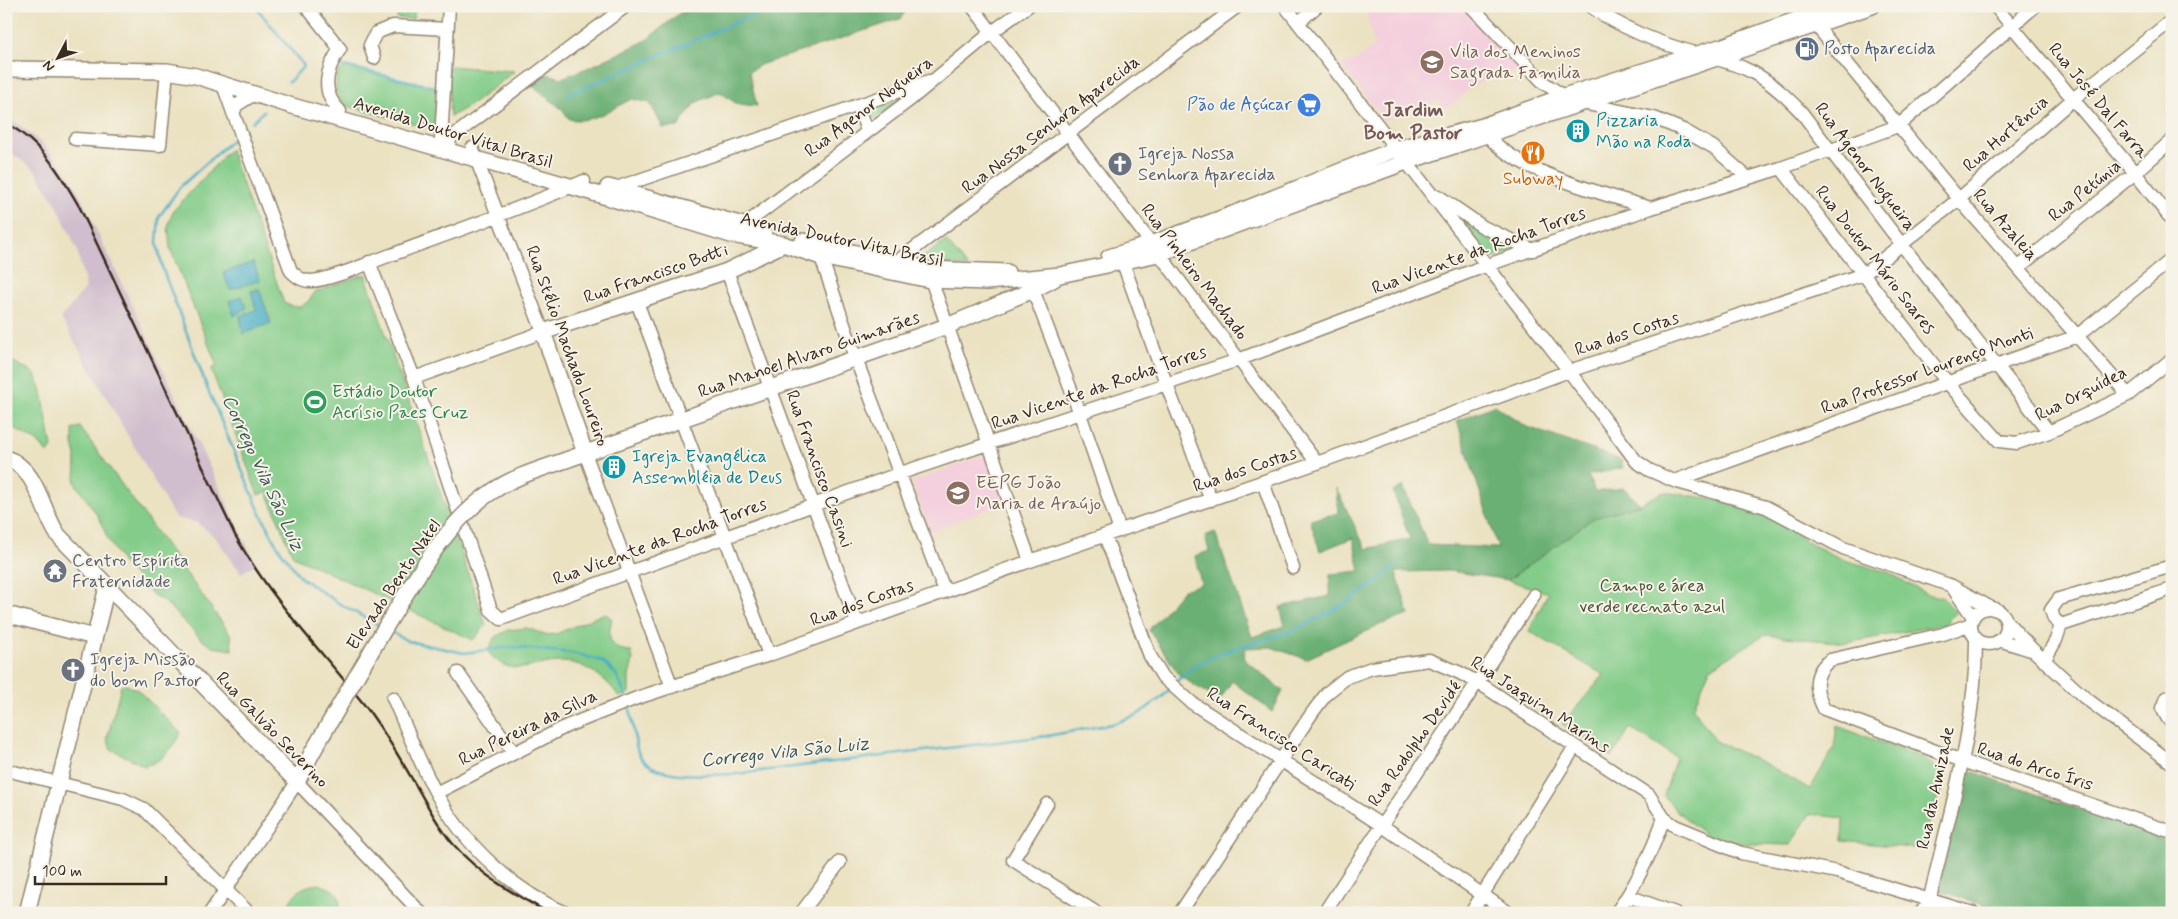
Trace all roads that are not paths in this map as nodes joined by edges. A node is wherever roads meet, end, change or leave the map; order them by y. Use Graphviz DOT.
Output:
graph roads {
  1 [pos="306,6"];
  2 [pos="450,6"];
  3 [pos="626,6"];
  4 [pos="972,6"];
  5 [pos="1028,6"];
  6 [pos="1238,6"];
  7 [pos="1285,6"];
  8 [pos="1317,6"];
  9 [pos="1471,6"];
  10 [pos="1590,6"];
  11 [pos="1835,6"];
  12 [pos="1872,6"];
  13 [pos="1995,6"];
  14 [pos="2035,6"];
  15 [pos="1808,13"];
  16 [pos="2172,20"];
  17 [pos="1298,22"];
  18 [pos="2012,25"];
  19 [pos="447,29"];
  20 [pos="992,32"];
  21 [pos="1697,54"];
  22 [pos="374,58"];
  23 [pos="1720,58"];
  24 [pos="6,69"];
  25 [pos="167,71"];
  26 [pos="936,78"];
  27 [pos="223,84"];
  28 [pos="898,92"];
  29 [pos="256,93"];
  30 [pos="1564,96"];
  31 [pos="2073,99"];
  32 [pos="911,100"];
  33 [pos="1582,103"];
  34 [pos="858,106"];
  35 [pos="443,110"];
  36 [pos="340,111"];
  37 [pos="233,114"];
  38 [pos="470,123"];
  39 [pos="1898,126"];
  40 [pos="867,131"];
  41 [pos="1486,131"];
  42 [pos="1067,134"];
  43 [pos="75,139"];
  44 [pos="2172,140"];
  45 [pos="446,145"];
  46 [pos="1396,149"];
  47 [pos="1831,150"];
  48 [pos="474,153"];
  49 [pos="1406,162"];
  50 [pos="1782,168"];
  51 [pos="2135,173"];
  52 [pos="649,178"];
  53 [pos="1748,178"];
  54 [pos="584,181"];
  55 [pos="1426,186"];
  56 [pos="569,188"];
  57 [pos="613,189"];
  58 [pos="1959,199"];
  59 [pos="642,202"];
  60 [pos="1650,208"];
  61 [pos="499,215"];
  62 [pos="2172,220"];
  63 [pos="737,231"];
  64 [pos="788,242"];
  65 [pos="1902,245"];
  66 [pos="1155,249"];
  67 [pos="1533,250"];
  68 [pos="821,256"];
  69 [pos="2172,259"];
  70 [pos="369,262"];
  71 [pos="1123,263"];
  72 [pos="1485,266"];
  73 [pos="891,267"];
  74 [pos="2019,267"];
  75 [pos="727,271"];
  76 [pos="929,274"];
  77 [pos="1864,274"];
  78 [pos="1060,275"];
  79 [pos="1033,290"];
  80 [pos="637,302"];
  81 [pos="947,326"];
  82 [pos="543,332"];
  83 [pos="2077,336"];
  84 [pos="855,357"];
  85 [pos="2172,359"];
  86 [pos="1238,360"];
  87 [pos="1997,365"];
  88 [pos="1569,371"];
  89 [pos="414,378"];
  90 [pos="1947,382"];
  91 [pos="1166,383"];
  92 [pos="771,388"];
  93 [pos="2128,395"];
  94 [pos="1079,411"];
  95 [pos="681,419"];
  96 [pos="2049,432"];
  97 [pos="1999,441"];
  98 [pos="989,443"];
  99 [pos="586,453"];
  100 [pos="6,458"];
  101 [pos="566,460"];
  102 [pos="1317,463"];
  103 [pos="901,473"];
  104 [pos="1674,480"];
  105 [pos="1263,482"];
  106 [pos="1211,500"];
  107 [pos="812,504"];
  108 [pos="1120,531"];
  109 [pos="1104,536"];
  110 [pos="724,537"];
  111 [pos="1030,561"];
  112 [pos="2172,566"];
  113 [pos="1292,568"];
  114 [pos="628,572"];
  115 [pos="1952,586"];
  116 [pos="107,587"];
  117 [pos="2172,589"];
  118 [pos="945,592"];
  119 [pos="1534,595"];
  120 [pos="1993,609"];
  121 [pos="6,614"];
  122 [pos="1972,620"];
  123 [pos="2006,621"];
  124 [pos="857,623"];
  125 [pos="2061,625"];
  126 [pos="94,637"];
  127 [pos="1976,637"];
  128 [pos="1995,642"];
  129 [pos="2033,650"];
  130 [pos="769,655"];
  131 [pos="2044,661"];
  132 [pos="1976,668"];
  133 [pos="458,673"];
  134 [pos="1478,683"];
  135 [pos="672,687"];
  136 [pos="2172,697"];
  137 [pos="393,698"];
  138 [pos="637,698"];
  139 [pos="2172,720"];
  140 [pos="1574,748"];
  141 [pos="514,753"];
  142 [pos="2170,755"];
  143 [pos="1280,759"];
  144 [pos="1962,761"];
  145 [pos="6,770"];
  146 [pos="58,782"];
  147 [pos="297,782"];
  148 [pos="436,793"];
  149 [pos="1047,804"];
  150 [pos="1664,818"];
  151 [pos="1381,825"];
  152 [pos="2172,832"];
  153 [pos="840,862"];
  154 [pos="225,890"];
  155 [pos="1483,896"];
  156 [pos="1628,896"];
  157 [pos="1930,898"];
  158 [pos="27,913"];
  159 [pos="210,913"];
  160 [pos="249,913"];
  161 [pos="421,913"];
  162 [pos="566,913"];
  163 [pos="801,913"];
  164 [pos="1098,913"];
  165 [pos="1180,913"];
  166 [pos="1324,913"];
  167 [pos="1472,913"];
  168 [pos="1509,913"];
  169 [pos="1616,913"];
  170 [pos="1675,913"];
  171 [pos="1921,913"];
  172 [pos="1973,913"];
  1 -- 36 [label="street"];
  2 -- 19 [label="street"];
  3 -- 38 [label="street"];
  4 -- 20 [label="street, Rua Pinheiro Machado"];
  5 -- 20 [label="street, Rua Agenor Nogueira"];
  6 -- 42 [label="street, Rua Nossa Senhora Aparecida"];
  7 -- 17 [label="street"];
  8 -- 17 [label="street"];
  9 -- 30 [label="street"];
  10 -- 21 [label="street, Rua Agenor Nogueira"];
  11 -- 15 [label="main road, Avenida Doutor Vital Brasil"];
  12 -- 15 [label="main road, Avenida Doutor Vital Brasil"];
  13 -- 18 [label="street, Rua José Dal Farra"];
  14 -- 18 [label="street, Rua Vicente da Rocha Torres"];
  15 -- 21 [label="main road, Avenida Doutor Vital Brasil"];
  15 -- 23 [label="main road, Avenida Doutor Vital Brasil"];
  15 -- 39 [label="street, Rua Azaleia"];
  16 -- 31 [label="street, Rua Hortência"];
  17 -- 46 [label="street"];
  18 -- 31 [label="street, Rua José Dal Farra"];
  18 -- 39 [label="street, Rua Vicente da Rocha Torres"];
  19 -- 22 [label="street"];
  19 -- 35 [label="street"];
  20 -- 26 [label="street, Rua Agenor Nogueira"];
  20 -- 42 [label="street, Rua Pinheiro Machado"];
  21 -- 23 [label="street, Rua Agenor Nogueira"];
  21 -- 30 [label="main road, Avenida Doutor Vital Brasil"];
  23 -- 33 [label="main road, Avenida Doutor Vital Brasil"];
  23 -- 47 [label="street, Rua Agenor Nogueira"];
  24 -- 25 [label="main road"];
  25 -- 27 [label="main road"];
  25 -- 43 [label="street"];
  26 -- 28 [label="street"];
  26 -- 32 [label="street, Rua Agenor Nogueira"];
  27 -- 29 [label="main road"];
  27 -- 37 [label="street"];
  28 -- 32 [label="street"];
  28 -- 34 [label="street"];
  29 -- 36 [label="main road, Avenida Doutor Vital Brasil"];
  29 -- 37 [label="street"];
  29 -- 45 [label="main road, Avenida Doutor Vital Brasil"];
  30 -- 33 [label="street"];
  30 -- 41 [label="main road, Avenida Doutor Vital Brasil"];
  31 -- 51 [label="street, Rua José Dal Farra"];
  31 -- 58 [label="street, Rua Hortência"];
  32 -- 40 [label="street, Rua Agenor Nogueira"];
  33 -- 41 [label="main road, Avenida Doutor Vital Brasil"];
  33 -- 53 [label="street"];
  34 -- 40 [label="street"];
  34 -- 52 [label="street"];
  35 -- 38 [label="street"];
  35 -- 45 [label="street"];
  36 -- 45 [label="main road, Avenida Doutor Vital Brasil"];
  37 -- 70 [label="street"];
  38 -- 45 [label="street"];
  39 -- 47 [label="street, Rua Vicente da Rocha Torres"];
  39 -- 58 [label="street, Rua Azaleia"];
  40 -- 63 [label="street, Rua Agenor Nogueira"];
  41 -- 46 [label="main road, Avenida Doutor Vital Brasil"];
  41 -- 49 [label="main road, Avenida Doutor Vital Brasil"];
  41 -- 60 [label="street"];
  42 -- 66 [label="street, Rua Pinheiro Machado"];
  42 -- 73 [label="street, Rua Nossa Senhora Aparecida"];
  44 -- 51 [label="street, Rua Petúnia"];
  45 -- 48 [label="main road, Avenida Doutor Vital Brasil"];
  46 -- 49 [label="street"];
  46 -- 66 [label="main road, Avenida Doutor Vital Brasil"];
  47 -- 50 [label="street, Rua Vicente da Rocha Torres"];
  47 -- 65 [label="street, Rua Agenor Nogueira"];
  48 -- 54 [label="main road, Avenida Doutor Vital Brasil"];
  48 -- 56 [label="main road, Avenida Doutor Vital Brasil"];
  48 -- 61 [label="street, Rua Stélio Machado Loureiro"];
  49 -- 55 [label="street"];
  49 -- 66 [label="main road, Avenida Doutor Vital Brasil"];
  50 -- 53 [label="street, Rua Vicente da Rocha Torres"];
  50 -- 77 [label="street, Rua Doutor Mário Soares"];
  51 -- 62 [label="street, Rua José Dal Farra"];
  51 -- 74 [label="street, Rua Petúnia"];
  52 -- 57 [label="street"];
  52 -- 59 [label="street"];
  53 -- 60 [label="street, Rua Vicente da Rocha Torres"];
  54 -- 56 [label="street"];
  54 -- 57 [label="main road, Avenida Doutor Vital Brasil"];
  55 -- 67 [label="street"];
  55 -- 72 [label="street"];
  56 -- 59 [label="main road, Avenida Doutor Vital Brasil"];
  56 -- 61 [label="street"];
  57 -- 59 [label="main road, Avenida Doutor Vital Brasil"];
  58 -- 65 [label="street, Rua Hortência"];
  58 -- 74 [label="street, Rua Azaleia"];
  59 -- 63 [label="main road, Avenida Doutor Vital Brasil"];
  60 -- 67 [label="street, Rua Vicente da Rocha Torres"];
  61 -- 70 [label="street"];
  61 -- 82 [label="street, Rua Stélio Machado Loureiro"];
  63 -- 64 [label="main road, Avenida Doutor Vital Brasil"];
  64 -- 68 [label="main road, Avenida Doutor Vital Brasil"];
  64 -- 73 [label="main road, Avenida Doutor Vital Brasil"];
  64 -- 75 [label="main road, Rua Francisco Botti"];
  65 -- 77 [label="street, Rua Hortência"];
  65 -- 87 [label="street, Rua Agenor Nogueira"];
  66 -- 71 [label="main road, Avenida Doutor Vital Brasil"];
  66 -- 76 [label="main road, Avenida Doutor Vital Brasil"];
  66 -- 86 [label="street, Rua Pinheiro Machado"];
  67 -- 72 [label="street, Rua Vicente da Rocha Torres"];
  68 -- 73 [label="main road, Avenida Doutor Vital Brasil"];
  68 -- 84 [label="street"];
  69 -- 83 [label="street, Rua Professor Lourenço Monti"];
  70 -- 89 [label="street, Rua Vicente da Rocha Torres"];
  71 -- 78 [label="main road, Avenida Doutor Vital Brasil"];
  71 -- 91 [label="street"];
  72 -- 86 [label="street, Rua Vicente da Rocha Torres"];
  72 -- 88 [label="street"];
  73 -- 76 [label="main road, Avenida Doutor Vital Brasil"];
  74 -- 83 [label="street, Rua Azaleia"];
  75 -- 80 [label="main road, Rua Francisco Botti"];
  75 -- 92 [label="street, Rua Francisco Casini"];
  76 -- 78 [label="main road, Avenida Doutor Vital Brasil"];
  76 -- 81 [label="street"];
  77 -- 88 [label="street, Rua dos Costas"];
  77 -- 90 [label="street, Rua Doutor Mário Soares"];
  78 -- 79 [label="main road, Rua Manoel Alvaro Guimarães"];
  79 -- 81 [label="main road, Rua Manoel Alvaro Guimarães"];
  79 -- 94 [label="street"];
  80 -- 82 [label="main road, Rua Francisco Botti"];
  80 -- 95 [label="street"];
  81 -- 84 [label="main road, Rua Manoel Alvaro Guimarães"];
  81 -- 98 [label="street"];
  82 -- 89 [label="street, Rua Francisco Botti"];
  82 -- 99 [label="main road, Rua Stélio Machado Loureiro"];
  83 -- 87 [label="street, Rua Professor Lourenço Monti"];
  83 -- 93 [label="street, Rua Azaleia"];
  84 -- 92 [label="main road, Rua Manoel Alvaro Guimarães"];
  84 -- 103 [label="street"];
  85 -- 93 [label="street, Rua Orquídea"];
  86 -- 91 [label="street, Rua Vicente da Rocha Torres"];
  86 -- 102 [label="street, Rua Pinheiro Machado"];
  87 -- 90 [label="street, Rua Professor Lourenço Monti"];
  87 -- 96 [label="street, Rua Agenor Nogueira"];
  88 -- 102 [label="street, Rua dos Costas"];
  88 -- 104 [label="street"];
  89 -- 114 [label="street, Rua Vicente da Rocha Torres"];
  90 -- 97 [label="street, Rua Doutor Mário Soares"];
  90 -- 104 [label="street, Rua Professor Lourenço Monti"];
  91 -- 94 [label="street, Rua Vicente da Rocha Torres"];
  91 -- 106 [label="street"];
  92 -- 95 [label="main road, Rua Manoel Alvaro Guimarães"];
  92 -- 107 [label="street, Rua Francisco Casini"];
  93 -- 96 [label="street, Rua Orquídea"];
  94 -- 98 [label="street, Rua Vicente da Rocha Torres"];
  94 -- 108 [label="street"];
  95 -- 99 [label="main road, Rua Manoel Alvaro Guimarães"];
  95 -- 110 [label="street"];
  96 -- 97 [label="street, Rua Orquídea"];
  98 -- 103 [label="street, Rua Vicente da Rocha Torres"];
  98 -- 111 [label="street"];
  99 -- 101 [label="main road, Rua Manoel Alvaro Guimarães"];
  99 -- 114 [label="street, Rua Stélio Machado Loureiro"];
  100 -- 116 [label="main road, Rua Galvão Severino"];
  101 -- 147 [label="main road, Elevado Bento Natel, bridge"];
  102 -- 105 [label="street, Rua dos Costas"];
  103 -- 107 [label="street, Rua Vicente da Rocha Torres"];
  103 -- 118 [label="street"];
  104 -- 115 [label="street"];
  105 -- 106 [label="street, Rua dos Costas"];
  105 -- 113 [label="street"];
  106 -- 108 [label="street, Rua dos Costas"];
  107 -- 110 [label="street, Rua Vicente da Rocha Torres"];
  107 -- 124 [label="street, Rua Francisco Casini"];
  108 -- 109 [label="street, Rua dos Costas"];
  109 -- 111 [label="street, Rua dos Costas"];
  109 -- 143 [label="street, Rua Francisco Caricati"];
  110 -- 114 [label="street, Rua Vicente da Rocha Torres"];
  110 -- 130 [label="street"];
  111 -- 118 [label="street, Rua dos Costas"];
  112 -- 125 [label="street"];
  114 -- 135 [label="street, Rua Stélio Machado Loureiro"];
  115 -- 120 [label="street"];
  115 -- 122 [label="street"];
  116 -- 126 [label="main road"];
  116 -- 147 [label="main road, Rua Galvão Severino"];
  117 -- 125 [label="street"];
  118 -- 124 [label="street, Rua dos Costas"];
  119 -- 134 [label="street, Rua Rodolpho Devidé"];
  120 -- 122 [label="street"];
  120 -- 123 [label="street"];
  121 -- 126 [label="main road"];
  122 -- 127 [label="street"];
  122 -- 144 [label="street, Rua do Arco Íris"];
  123 -- 128 [label="street"];
  123 -- 129 [label="street"];
  124 -- 130 [label="street, Rua dos Costas"];
  125 -- 131 [label="street"];
  126 -- 146 [label="main road"];
  127 -- 128 [label="street"];
  127 -- 132 [label="street, Rua da Amizade"];
  128 -- 129 [label="street"];
  128 -- 132 [label="street, Rua da Amizade"];
  129 -- 131 [label="street"];
  130 -- 135 [label="street, Rua dos Costas"];
  131 -- 142 [label="street"];
  132 -- 144 [label="street, Rua da Amizade"];
  133 -- 141 [label="street"];
  134 -- 140 [label="street, Rua Joaquim Marins"];
  134 -- 143 [label="street, Rua Joaquim Marins"];
  134 -- 151 [label="street, Rua Rodolpho Devidé"];
  135 -- 138 [label="street, Rua dos Costas"];
  136 -- 139 [label="street"];
  137 -- 148 [label="street"];
  138 -- 141 [label="street, Rua Pereira da Silva"];
  140 -- 150 [label="street, Rua Joaquim Marins"];
  140 -- 155 [label="street"];
  141 -- 148 [label="street, Rua Pereira da Silva"];
  143 -- 151 [label="street, Rua Francisco Caricati"];
  143 -- 165 [label="street, Rua Joaquim Marins"];
  144 -- 152 [label="street, Rua do Arco Íris"];
  144 -- 157 [label="street, Rua da Amizade"];
  145 -- 146 [label="street"];
  146 -- 154 [label="street"];
  146 -- 158 [label="main road"];
  147 -- 154 [label="street"];
  147 -- 161 [label="street, Rua Galvão Severino"];
  148 -- 162 [label="street"];
  149 -- 164 [label="street"];
  150 -- 156 [label="street"];
  150 -- 157 [label="street, Rua Joaquim Marins"];
  151 -- 155 [label="street, Rua Francisco Caricati"];
  151 -- 166 [label="street, Rua Rodolpho Devidé"];
  153 -- 163 [label="street"];
  154 -- 159 [label="street"];
  154 -- 160 [label="street"];
  155 -- 167 [label="street"];
  155 -- 168 [label="street, Rua Francisco Caricati"];
  156 -- 169 [label="street"];
  156 -- 170 [label="street"];
  157 -- 171 [label="street, Rua da Amizade"];
  157 -- 172 [label="street, Rua Joaquim Marins"];
}
